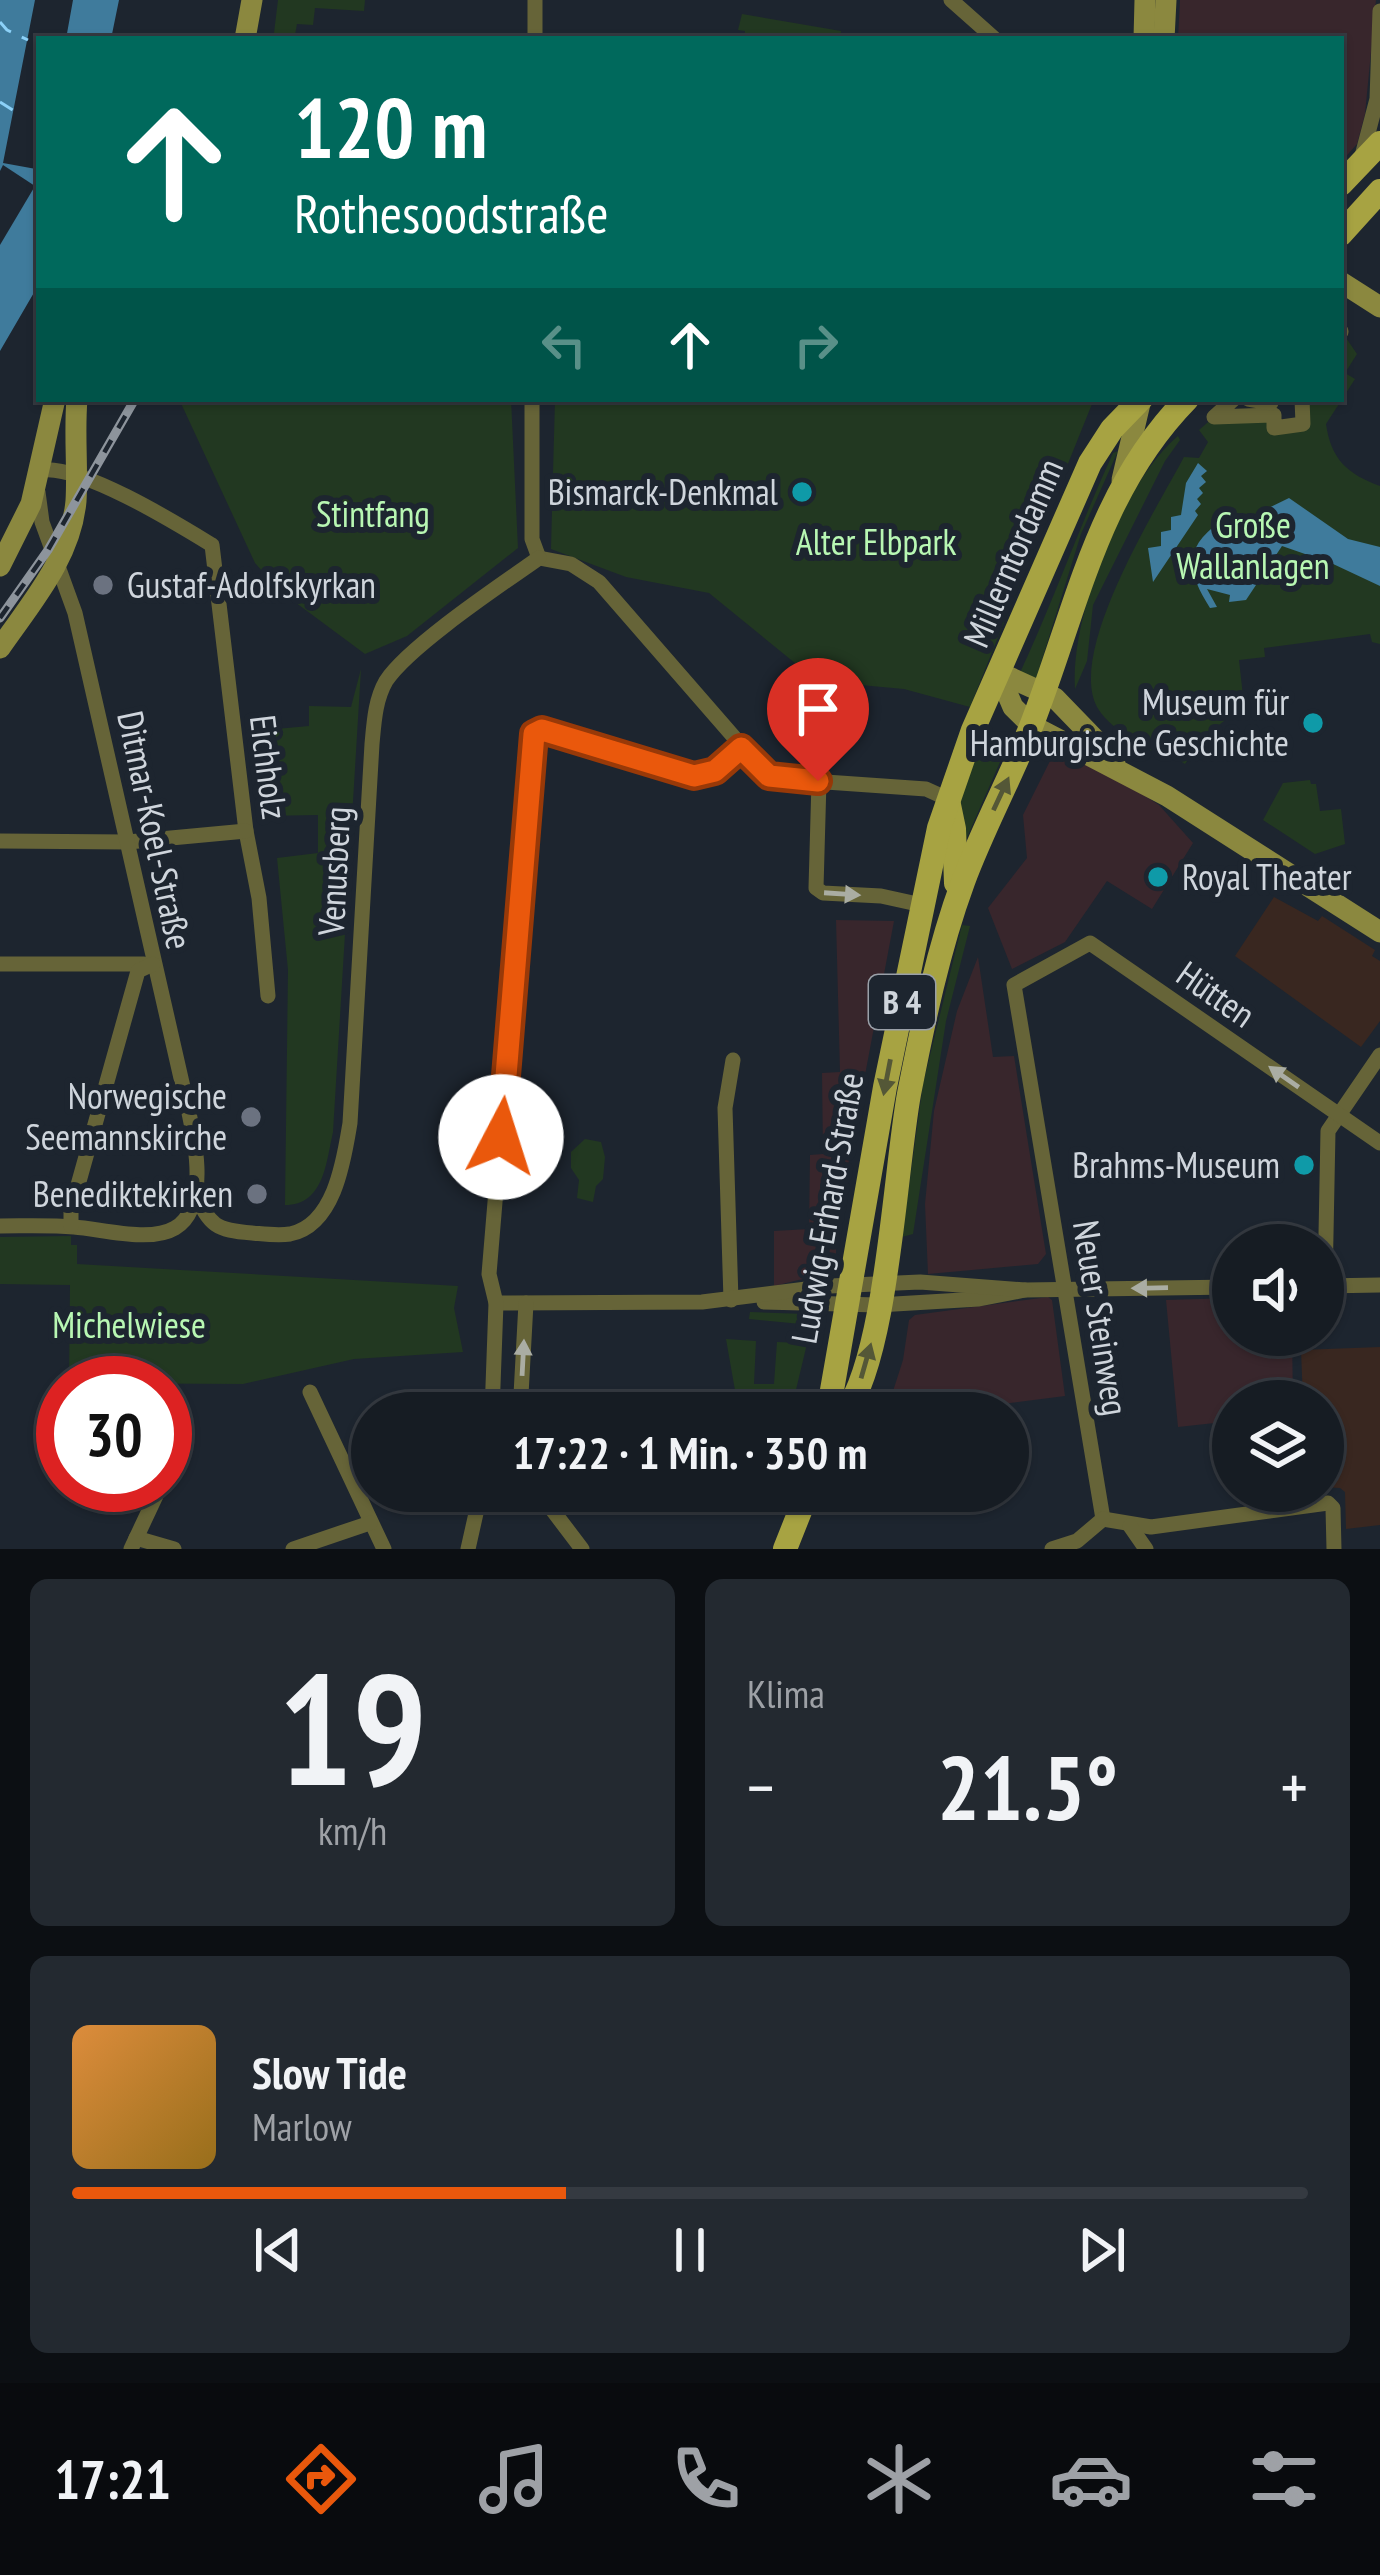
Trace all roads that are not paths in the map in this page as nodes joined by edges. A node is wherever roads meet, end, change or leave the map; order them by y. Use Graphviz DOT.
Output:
graph roads {
  1 [pos="252,0"];
  2 [pos="535,0"];
  3 [pos="951,0"];
  4 [pos="1145,0"];
  5 [pos="1166,0"];
  6 [pos="1380,11"];
  7 [pos="535,32"];
  8 [pos="246,36"];
  9 [pos="991,36"];
  10 [pos="1144,36"];
  11 [pos="1164,36"];
  12 [pos="1380,143"];
  13 [pos="1360,164"];
  14 [pos="1344,181"];
  15 [pos="1380,190"];
  16 [pos="1344,231"];
  17 [pos="1344,284"];
  18 [pos="1380,307"];
  19 [pos="54,402"];
  20 [pos="76,402"];
  21 [pos="532,402"];
  22 [pos="1118,402"];
  23 [pos="1138,402"];
  24 [pos="1140,402"];
  25 [pos="1184,402"];
  26 [pos="1231,402"];
  27 [pos="1301,402"];
  28 [pos="1103,440"];
  29 [pos="40,477"];
  30 [pos="76,477"];
  31 [pos="1119,493"];
  32 [pos="539,558"];
  33 [pos="57,565"];
  34 [pos="0,566"];
  35 [pos="0,649"];
  36 [pos="998,672"];
  37 [pos="1044,691"];
  38 [pos="1031,725"];
  39 [pos="741,748"];
  40 [pos="1131,775"];
  41 [pos="818,781"];
  42 [pos="948,799"];
  43 [pos="247,831"];
  44 [pos="0,841"];
  45 [pos="128,842"];
  46 [pos="922,905"];
  47 [pos="953,916"];
  48 [pos="1380,932"];
  49 [pos="0,964"];
  50 [pos="154,964"];
  51 [pos="1014,985"];
  52 [pos="268,996"];
  53 [pos="1380,1055"];
  54 [pos="733,1060"];
  55 [pos="1336,1113"];
  56 [pos="1380,1143"];
  57 [pos="195,1194"];
  58 [pos="1326,1224"];
  59 [pos="0,1226"];
  60 [pos="71,1226"];
  61 [pos="1380,1285"];
  62 [pos="1344,1286"];
  63 [pos="1212,1287"];
  64 [pos="1066,1288"];
  65 [pos="880,1294"];
  66 [pos="849,1295"];
  67 [pos="731,1300"];
  68 [pos="496,1303"];
  69 [pos="526,1303"];
  70 [pos="310,1392"];
  71 [pos="493,1392"];
  72 [pos="521,1392"];
  73 [pos="832,1392"];
  74 [pos="854,1392"];
  75 [pos="148,1512"];
  76 [pos="476,1512"];
  77 [pos="554,1512"];
  78 [pos="799,1512"];
  79 [pos="370,1523"];
  80 [pos="1098,1524"];
  81 [pos="1130,1526"];
  82 [pos="133,1543"];
  83 [pos="174,1549"];
  84 [pos="292,1549"];
  85 [pos="384,1549"];
  86 [pos="468,1549"];
  87 [pos="582,1549"];
  88 [pos="784,1549"];
  89 [pos="1052,1549"];
  90 [pos="1094,1549"];
  91 [pos="1146,1549"];
  92 [pos="1334,1549"];
  1 -- 8 [label="main road"];
  2 -- 7 [label="street"];
  3 -- 9 [label="street"];
  4 -- 10 [label="main road"];
  5 -- 11 [label="main road"];
  6 -- 13 [label="street"];
  12 -- 13 [label="main road"];
  13 -- 14 [label="main road"];
  15 -- 16 [label="main road"];
  17 -- 18 [label="main road"];
  19 -- 29 [label="main road"];
  20 -- 30 [label="main road"];
  21 -- 32 [label="street"];
  22 -- 28 [label="main road"];
  23 -- 28 [label="main road, B 4"];
  24 -- 31 [label="main road"];
  25 -- 31 [label="main road, B 4"];
  26 -- 27 [label="street"];
  28 -- 36 [label="main road, Millerntordamm / B 4"];
  29 -- 30 [label="street"];
  29 -- 33 [label="street, Ditmar-Koel-Straße"];
  29 -- 34 [label="main road"];
  30 -- 33 [label="main road"];
  30 -- 43 [label="street, Eichholz"];
  31 -- 37 [label="main road, Millerntordamm / B 4"];
  32 -- 39 [label="street"];
  32 -- 57 [label="street, Venusberg"];
  33 -- 35 [label="main road"];
  33 -- 45 [label="street, Ditmar-Koel-Straße"];
  36 -- 37 [label="main road"];
  36 -- 38 [label="main road, Millerntordamm"];
  36 -- 42 [label="main road, Ludwig-Erhard-Straße / B 4"];
  37 -- 38 [label="main road, Millerntordamm / B 4"];
  37 -- 40 [label="main road"];
  38 -- 40 [label="main road"];
  47 -- 38 [label="main road, Ludwig-Erhard-Straße / B 4, one-way"];
  39 -- 41 [label="street"];
  39 -- 68 [label="street"];
  40 -- 48 [label="main road"];
  41 -- 42 [label="street"];
  41 -- 46 [label="street, one-way"];
  42 -- 46 [label="main road, Ludwig-Erhard-Straße / B 4"];
  42 -- 47 [label="main road"];
  43 -- 45 [label="street"];
  43 -- 52 [label="street, Eichholz"];
  44 -- 45 [label="street"];
  45 -- 50 [label="street, Ditmar-Koel-Straße"];
  46 -- 66 [label="main road, Ludwig-Erhard-Straße / B 4, one-way"];
  47 -- 65 [label="main road, Ludwig-Erhard-Straße / B 4"];
  49 -- 50 [label="street"];
  50 -- 57 [label="street, Ditmar-Koel-Straße"];
  50 -- 60 [label="street"];
  55 -- 51 [label="street, Hütten, one-way"];
  51 -- 64 [label="street, Neuer Steinweg"];
  53 -- 55 [label="street"];
  54 -- 67 [label="street"];
  55 -- 56 [label="street, Hütten"];
  55 -- 58 [label="street"];
  57 -- 60 [label="street"];
  59 -- 60 [label="street"];
  61 -- 62 [label="street"];
  63 -- 64 [label="street, one-way"];
  64 -- 65 [label="street"];
  64 -- 80 [label="street, Neuer Steinweg"];
  65 -- 66 [label="street"];
  74 -- 65 [label="main road, Ludwig-Erhard-Straße / B 4, one-way"];
  66 -- 67 [label="street"];
  66 -- 73 [label="main road, Ludwig-Erhard-Straße / B 4"];
  67 -- 69 [label="street"];
  68 -- 69 [label="street"];
  68 -- 71 [label="street"];
  72 -- 69 [label="street, one-way"];
  70 -- 79 [label="street"];
  75 -- 82 [label="street"];
  76 -- 86 [label="street"];
  77 -- 87 [label="street"];
  78 -- 88 [label="main road"];
  79 -- 84 [label="street"];
  79 -- 85 [label="street"];
  80 -- 81 [label="street"];
  80 -- 89 [label="street"];
  80 -- 90 [label="street, Neuer Steinweg"];
  81 -- 91 [label="street"];
  81 -- 92 [label="street"];
  82 -- 83 [label="street"];
}
